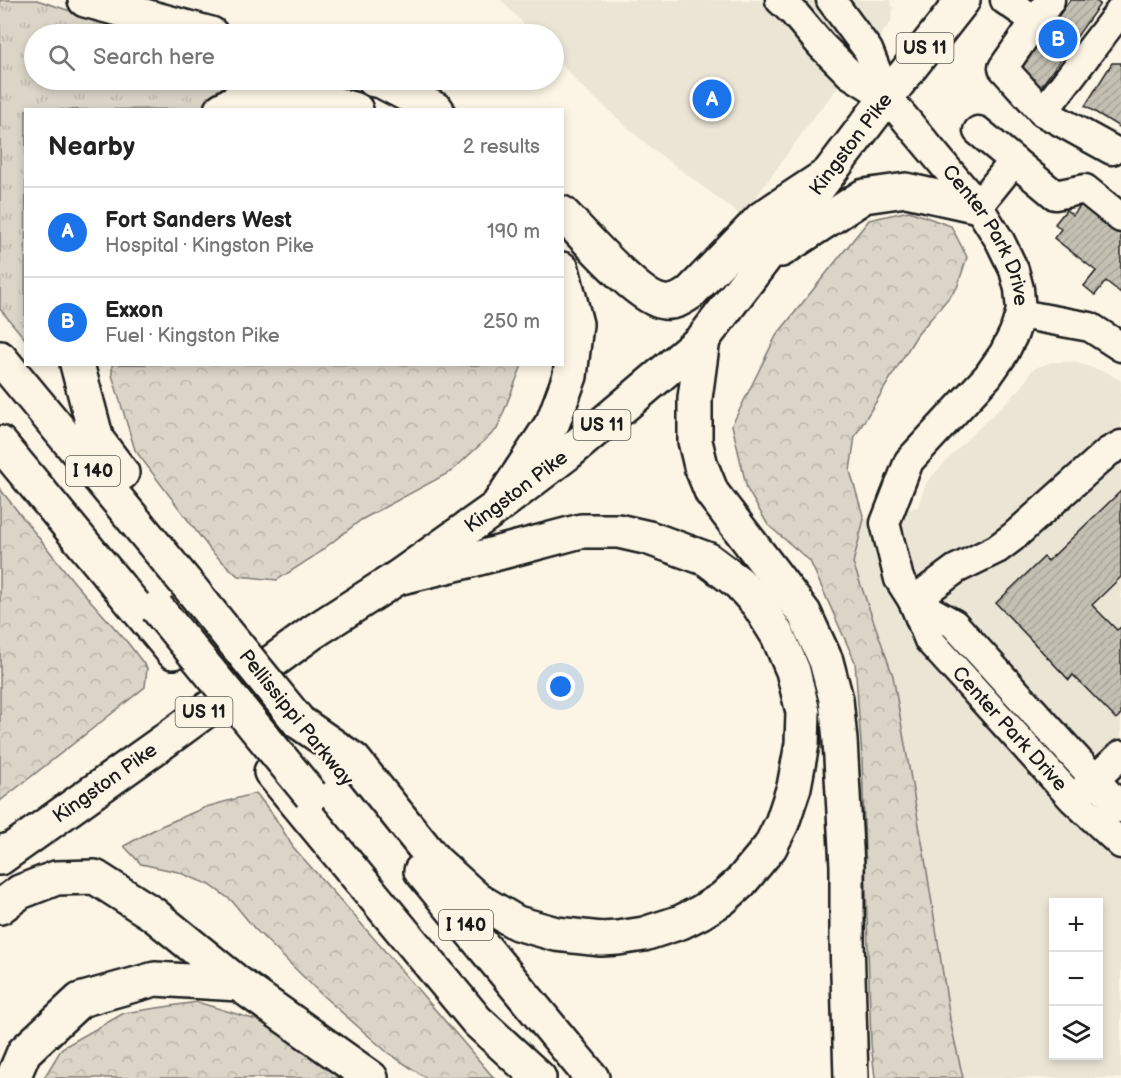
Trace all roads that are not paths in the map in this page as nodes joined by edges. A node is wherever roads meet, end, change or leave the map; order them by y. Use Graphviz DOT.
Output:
graph roads {
  1 [pos="85,0"];
  2 [pos="780,0"];
  3 [pos="831,0"];
  4 [pos="963,0"];
  5 [pos="1005,0"];
  6 [pos="1115,0"];
  7 [pos="1121,4"];
  8 [pos="1121,10"];
  9 [pos="1043,11"];
  10 [pos="174,24"];
  11 [pos="398,90"];
  12 [pos="887,97"];
  13 [pos="224,108"];
  14 [pos="349,108"];
  15 [pos="433,108"];
  16 [pos="1043,112"];
  17 [pos="978,131"];
  18 [pos="1112,150"];
  19 [pos="1014,161"];
  20 [pos="827,175"];
  21 [pos="978,206"];
  22 [pos="564,215"];
  23 [pos="1121,218"];
  24 [pos="762,262"];
  25 [pos="564,277"];
  26 [pos="1020,314"];
  27 [pos="703,339"];
  28 [pos="1121,347"];
  29 [pos="0,358"];
  30 [pos="78,366"];
  31 [pos="0,418"];
  32 [pos="0,443"];
  33 [pos="1121,445"];
  34 [pos="497,507"];
  35 [pos="397,578"];
  36 [pos="186,584"];
  37 [pos="913,601"];
  38 [pos="802,740"];
  39 [pos="840,740"];
  40 [pos="1121,755"];
  41 [pos="347,766"];
  42 [pos="1095,779"];
  43 [pos="1073,799"];
  44 [pos="1121,808"];
  45 [pos="1121,844"];
  46 [pos="4,853"];
  47 [pos="0,907"];
  48 [pos="239,984"];
  49 [pos="13,1078"];
  50 [pos="372,1078"];
  51 [pos="542,1078"];
  52 [pos="592,1078"];
  53 [pos="851,1078"];
  1 -- 10 [label="main road"];
  2 -- 12 [label="street"];
  3 -- 12 [label="street"];
  4 -- 12 [label="main road, Kingston Pike / US 11"];
  5 -- 9 [label="street"];
  6 -- 7 [label="street"];
  8 -- 16 [label="street"];
  9 -- 16 [label="street"];
  11 -- 15 [label="main road"];
  12 -- 20 [label="main road, Kingston Pike / US 11"];
  12 -- 21 [label="street, Center Park Drive"];
  13 -- 14 [label="main road"];
  16 -- 18 [label="street"];
  17 -- 19 [label="street"];
  19 -- 21 [label="street"];
  19 -- 23 [label="street"];
  20 -- 22 [label="main road"];
  20 -- 24 [label="main road, Kingston Pike / US 11"];
  21 -- 24 [label="main road"];
  21 -- 26 [label="street, Center Park Drive"];
  24 -- 27 [label="main road, Kingston Pike / US 11"];
  25 -- 34 [label="main road"];
  26 -- 28 [label="street"];
  26 -- 37 [label="street, Center Park Drive"];
  27 -- 34 [label="main road, Kingston Pike / US 11"];
  27 -- 39 [label="main road"];
  29 -- 36 [label="main road, Pellissippi Parkway / I 140"];
  30 -- 36 [label="main road"];
  31 -- 51 [label="main road, Pellissippi Parkway / I 140, bridge"];
  32 -- 51 [label="main road"];
  33 -- 37 [label="street"];
  34 -- 35 [label="main road, Kingston Pike / US 11"];
  35 -- 38 [label="main road"];
  35 -- 46 [label="main road, Kingston Pike / US 11"];
  36 -- 41 [label="main road, Pellissippi Parkway / I 140, bridge"];
  37 -- 42 [label="street, Center Park Drive"];
  37 -- 43 [label="street, Center Park Drive"];
  38 -- 39 [label="street"];
  38 -- 41 [label="main road"];
  39 -- 53 [label="main road"];
  40 -- 42 [label="street"];
  41 -- 52 [label="main road, Pellissippi Parkway / I 140"];
  42 -- 43 [label="street"];
  42 -- 44 [label="street, Center Park Drive"];
  43 -- 45 [label="street, Center Park Drive"];
  47 -- 48 [label="main road"];
  48 -- 49 [label="main road"];
  48 -- 50 [label="main road"];
}
